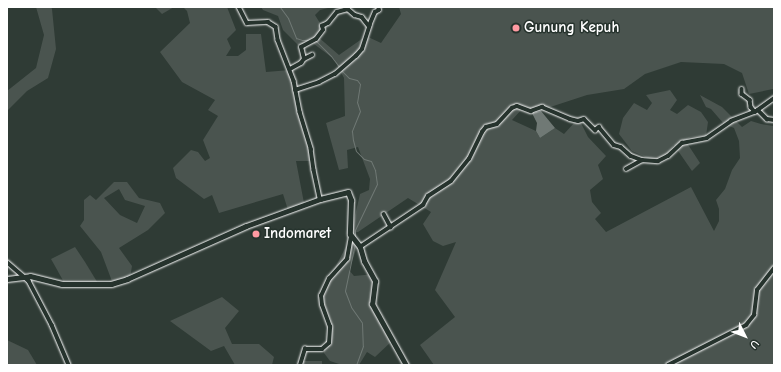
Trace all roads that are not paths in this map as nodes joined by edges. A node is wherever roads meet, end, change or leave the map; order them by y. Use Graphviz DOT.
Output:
graph roads {
  1 [pos="239,7"];
  2 [pos="378,7"];
  3 [pos="370,25"];
  4 [pos="312,55"];
  5 [pos="304,59"];
  6 [pos="290,69"];
  7 [pos="742,89"];
  8 [pos="296,90"];
  9 [pos="774,98"];
  10 [pos="756,111"];
  11 [pos="774,120"];
  12 [pos="642,160"];
  13 [pos="626,169"];
  14 [pos="320,199"];
  15 [pos="384,214"];
  16 [pos="391,227"];
  17 [pos="352,238"];
  18 [pos="358,245"];
  19 [pos="7,262"];
  20 [pos="774,268"];
  21 [pos="25,276"];
  22 [pos="7,279"];
  23 [pos="69,365"];
  24 [pos="300,365"];
  25 [pos="406,365"];
  26 [pos="668,365"];
  1 -- 6 [label="street"];
  2 -- 3 [label="street"];
  3 -- 5 [label="street"];
  3 -- 8 [label="street"];
  4 -- 5 [label="street"];
  5 -- 6 [label="street"];
  6 -- 8 [label="street"];
  7 -- 10 [label="street"];
  8 -- 14 [label="street"];
  9 -- 10 [label="street"];
  10 -- 11 [label="street"];
  10 -- 12 [label="street"];
  12 -- 13 [label="street"];
  12 -- 16 [label="street"];
  14 -- 17 [label="main road"];
  14 -- 21 [label="main road"];
  15 -- 16 [label="street"];
  16 -- 18 [label="street"];
  17 -- 18 [label="main road"];
  17 -- 24 [label="street"];
  18 -- 25 [label="main road"];
  19 -- 21 [label="street"];
  20 -- 26 [label="street"];
  21 -- 22 [label="main road"];
  21 -- 23 [label="street"];
}
